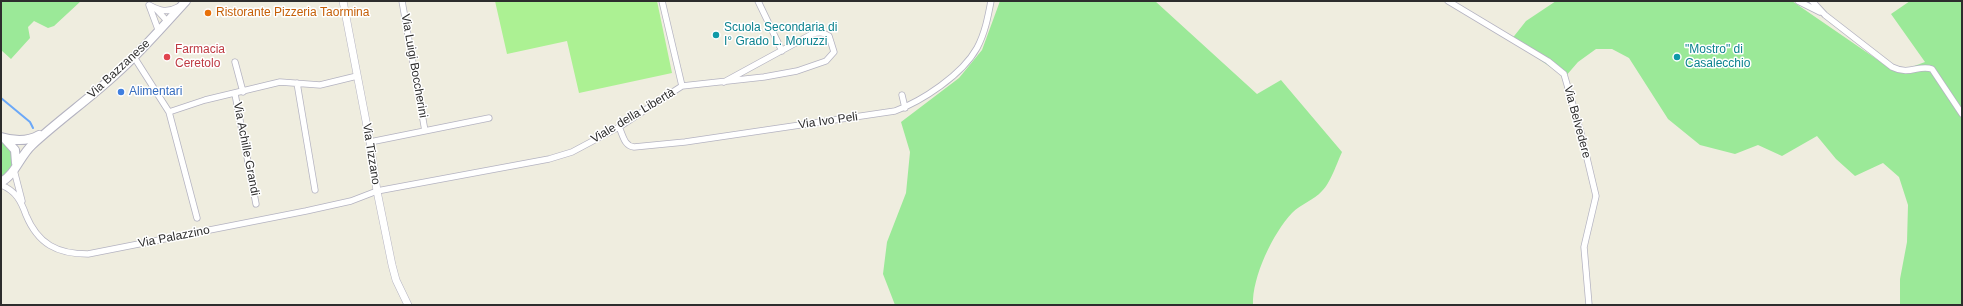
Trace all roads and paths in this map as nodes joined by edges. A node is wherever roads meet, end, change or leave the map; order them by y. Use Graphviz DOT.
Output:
graph roads {
  1 [pos="344,1"];
  2 [pos="402,1"];
  3 [pos="662,1"];
  4 [pos="758,1"];
  5 [pos="992,1"];
  6 [pos="1448,1"];
  7 [pos="1798,1"];
  8 [pos="185,2"];
  9 [pos="1813,2"];
  10 [pos="150,5"];
  11 [pos="1825,15"];
  12 [pos="168,22"];
  13 [pos="159,32"];
  14 [pos="782,51"];
  15 [pos="134,57"];
  16 [pos="235,62"];
  17 [pos="357,76"];
  18 [pos="724,82"];
  19 [pos="297,84"];
  20 [pos="682,86"];
  21 [pos="243,92"];
  22 [pos="235,94"];
  23 [pos="902,95"];
  24 [pos="905,108"];
  25 [pos="169,112"];
  26 [pos="1962,114"];
  27 [pos="489,118"];
  28 [pos="619,127"];
  29 [pos="47,131"];
  30 [pos="425,131"];
  31 [pos="1,137"];
  32 [pos="370,142"];
  33 [pos="15,167"];
  34 [pos="1,182"];
  35 [pos="1,185"];
  36 [pos="315,190"];
  37 [pos="377,191"];
  38 [pos="22,203"];
  39 [pos="256,204"];
  40 [pos="197,218"];
  41 [pos="400,289"];
  42 [pos="403,305"];
  43 [pos="408,305"];
  44 [pos="1589,305"];
  1 -- 17 [label="street, Via Tizzano"];
  2 -- 30 [label="street, Via Luigi Boccherini"];
  3 -- 20 [label="street"];
  4 -- 14 [label="street"];
  5 -- 24 [label="street, Via Ivo Peli"];
  6 -- 44 [label="street, Via Belvedere"];
  7 -- 11 [label="street"];
  8 -- 10 [label="street"];
  8 -- 12 [label="main road, Via Bazzanese"];
  9 -- 11 [label="street"];
  10 -- 12 [label="street"];
  10 -- 13 [label="street"];
  11 -- 26 [label="street"];
  12 -- 13 [label="main road, Via Bazzanese"];
  13 -- 15 [label="main road, Via Bazzanese"];
  14 -- 18 [label="street"];
  14 -- 18 [label="street, Viale della Libertà"];
  15 -- 25 [label="street"];
  15 -- 29 [label="main road, Via Bazzanese"];
  16 -- 21 [label="street"];
  17 -- 19 [label="street"];
  17 -- 32 [label="street, Via Tizzano"];
  18 -- 20 [label="street, Viale della Libertà"];
  19 -- 21 [label="street"];
  19 -- 36 [label="street"];
  20 -- 28 [label="street, Viale della Libertà"];
  21 -- 22 [label="street"];
  22 -- 25 [label="street"];
  22 -- 39 [label="street, Via Achille Grandi"];
  23 -- 24 [label="street"];
  24 -- 28 [label="street, Via Ivo Peli"];
  25 -- 40 [label="street"];
  27 -- 30 [label="street"];
  28 -- 37 [label="street, Viale della Libertà"];
  29 -- 31 [label="main road, Via Bazzanese"];
  29 -- 33 [label="main road, Via Bazzanese"];
  30 -- 32 [label="street"];
  31 -- 33 [label="main road, Via Bazzanese"];
  32 -- 37 [label="street, Via Tizzano"];
  33 -- 34 [label="main road, Via Bazzanese"];
  33 -- 38 [label="street"];
  35 -- 38 [label="street, Via Palazzino"];
  37 -- 38 [label="street, Via Palazzino"];
  37 -- 41 [label="street, Via Tizzano"];
  41 -- 42 [label="street"];
  41 -- 43 [label="street, Via Tizzano"];
}
